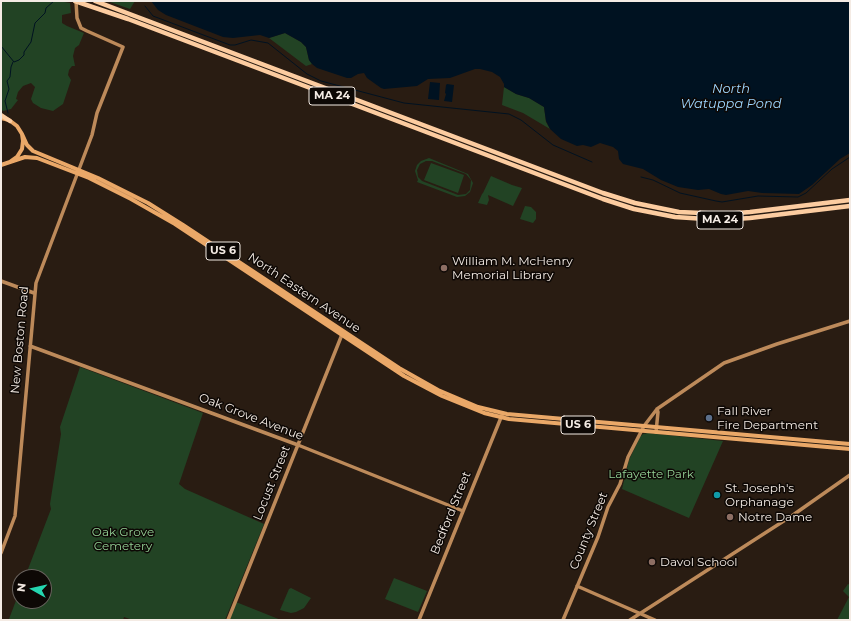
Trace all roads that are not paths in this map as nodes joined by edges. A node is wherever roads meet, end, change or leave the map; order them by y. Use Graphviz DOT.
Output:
graph roads {
  1 [pos="76,1"];
  2 [pos="95,1"];
  3 [pos="1,115"];
  4 [pos="1,118"];
  5 [pos="10,121"];
  6 [pos="22,134"];
  7 [pos="9,163"];
  8 [pos="1,166"];
  9 [pos="78,172"];
  10 [pos="850,200"];
  11 [pos="850,206"];
  12 [pos="1,281"];
  13 [pos="34,293"];
  14 [pos="850,321"];
  15 [pos="342,333"];
  16 [pos="30,346"];
  17 [pos="657,409"];
  18 [pos="501,416"];
  19 [pos="643,428"];
  20 [pos="656,430"];
  21 [pos="850,444"];
  22 [pos="298,445"];
  23 [pos="850,448"];
  24 [pos="850,475"];
  25 [pos="463,511"];
  26 [pos="1,553"];
  27 [pos="577,586"];
  28 [pos="640,614"];
  29 [pos="228,620"];
  30 [pos="419,620"];
  31 [pos="563,620"];
  32 [pos="630,620"];
  33 [pos="655,620"];
  1 -- 9 [label="street, New Boston Road"];
  1 -- 11 [label="highway, MA 24"];
  2 -- 10 [label="highway, MA 24"];
  3 -- 5 [label="highway"];
  4 -- 5 [label="main road, US 6"];
  5 -- 6 [label="main road, US 6"];
  6 -- 7 [label="main road"];
  6 -- 9 [label="main road, US 6"];
  7 -- 8 [label="main road"];
  7 -- 9 [label="main road, US 6"];
  9 -- 13 [label="street, New Boston Road"];
  9 -- 15 [label="main road, North Eastern Avenue / US 6"];
  12 -- 13 [label="street"];
  13 -- 16 [label="street, New Boston Road"];
  14 -- 17 [label="street, County Street"];
  15 -- 18 [label="main road, North Eastern Avenue / US 6"];
  15 -- 22 [label="street, Locust Street"];
  16 -- 22 [label="street, Oak Grove Avenue"];
  16 -- 26 [label="street, New Boston Road"];
  17 -- 19 [label="street, County Street"];
  17 -- 20 [label="street"];
  18 -- 19 [label="main road, US 6"];
  18 -- 25 [label="street, Bedford Street"];
  19 -- 20 [label="main road, US 6"];
  19 -- 27 [label="street, County Street"];
  20 -- 21 [label="main road, US 6"];
  20 -- 23 [label="main road, US 6"];
  22 -- 25 [label="street, Oak Grove Avenue"];
  22 -- 29 [label="street, Locust Street"];
  24 -- 28 [label="street"];
  25 -- 30 [label="street, Bedford Street"];
  27 -- 28 [label="street"];
  27 -- 31 [label="street, County Street"];
  28 -- 32 [label="street"];
  28 -- 33 [label="street"];
}
